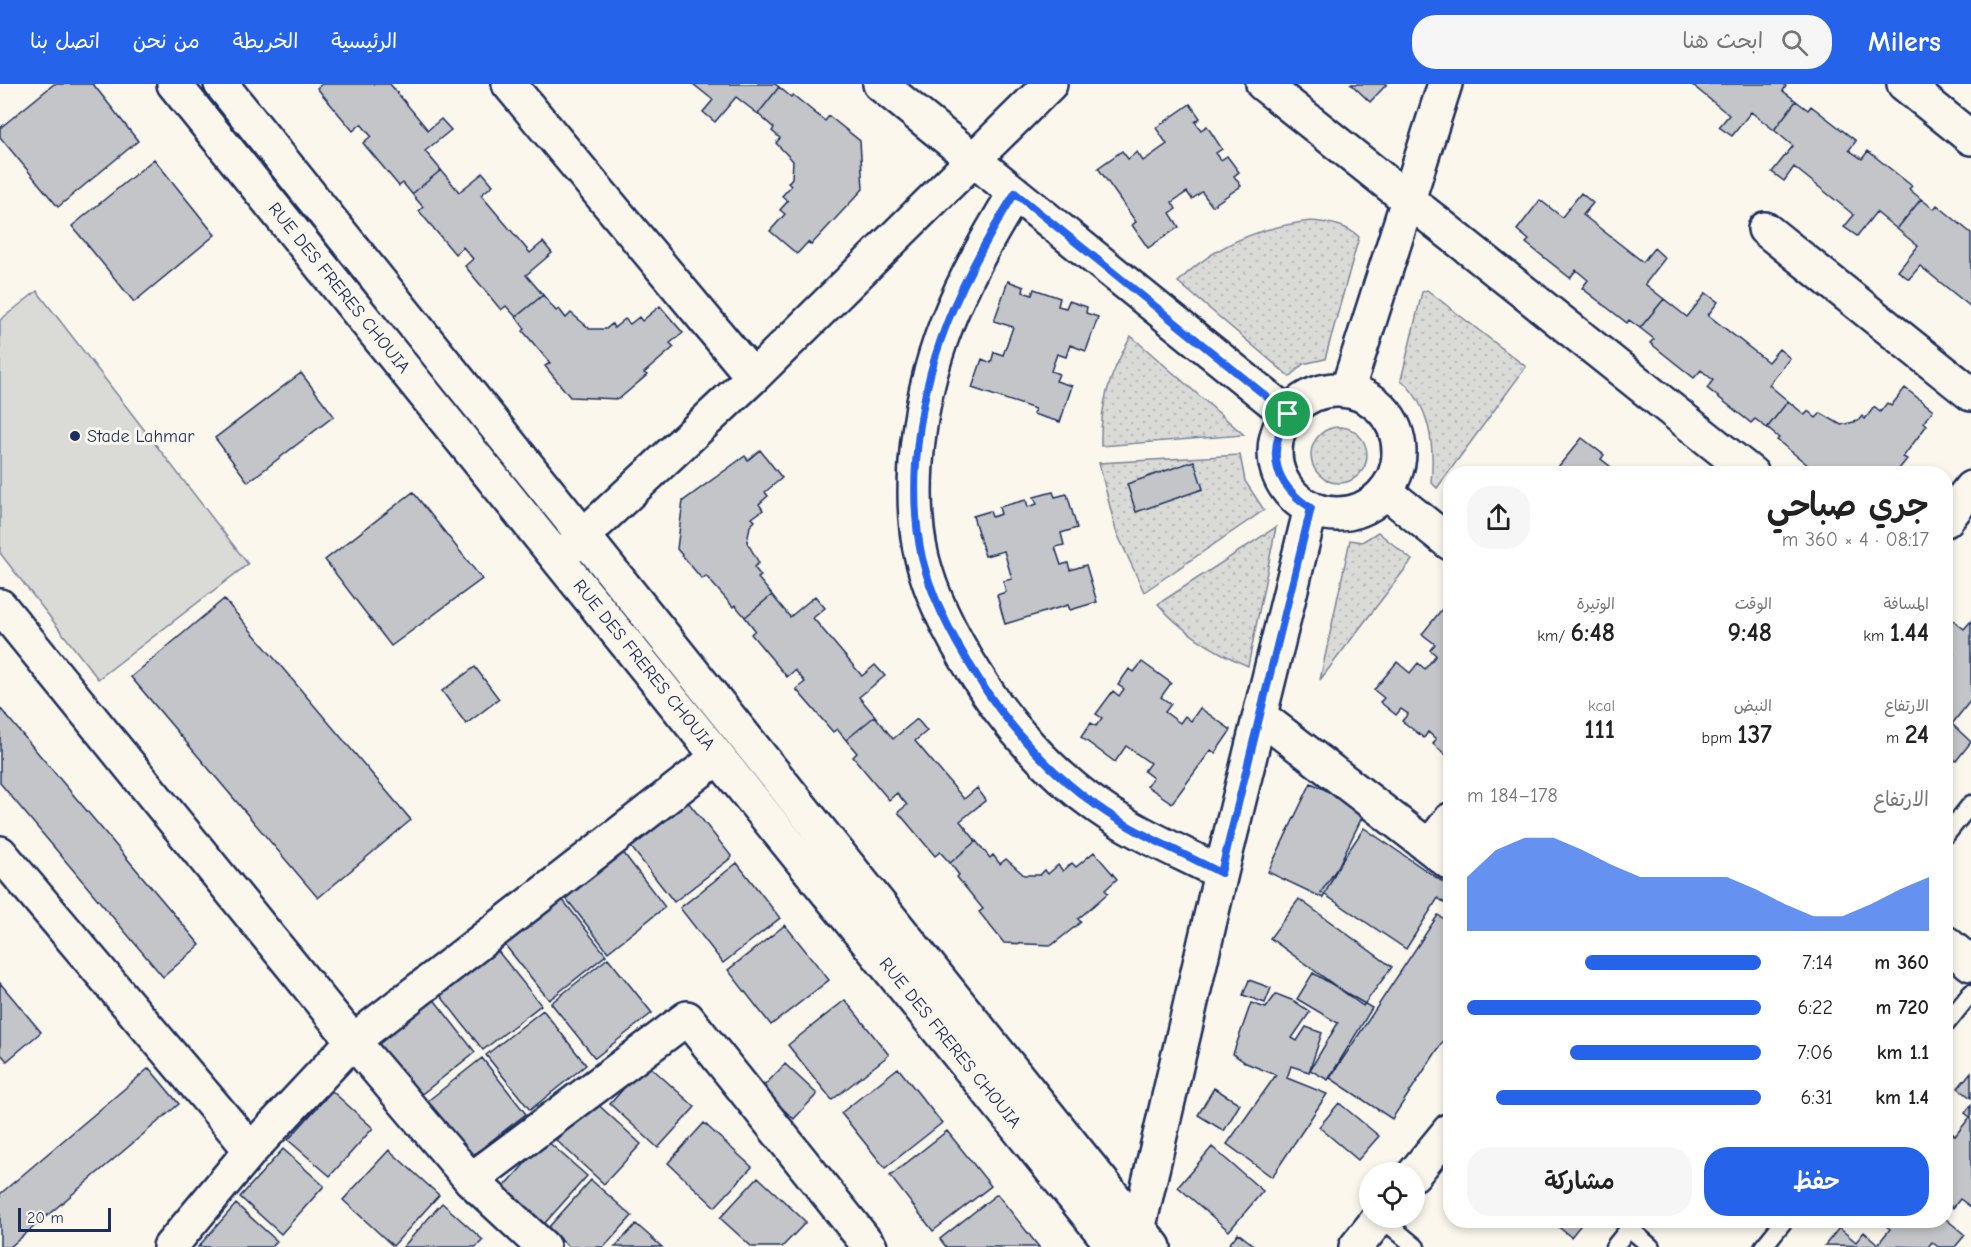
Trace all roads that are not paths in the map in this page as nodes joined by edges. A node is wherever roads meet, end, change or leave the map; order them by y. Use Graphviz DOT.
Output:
graph roads {
  1 [pos="174,84"];
  2 [pos="221,84"];
  3 [pos="509,84"];
  4 [pos="880,84"];
  5 [pos="1050,84"];
  6 [pos="1263,84"];
  7 [pos="1445,84"];
  8 [pos="1904,84"];
  9 [pos="1971,138"];
  10 [pos="975,160"];
  11 [pos="1015,193"];
  12 [pos="1409,201"];
  13 [pos="1765,229"];
  14 [pos="753,377"];
  15 [pos="1347,391"];
  16 [pos="1971,394"];
  17 [pos="1288,414"];
  18 [pos="1732,466"];
  19 [pos="1971,488"];
  20 [pos="1385,491"];
  21 [pos="1311,508"];
  22 [pos="1953,511"];
  23 [pos="584,536"];
  24 [pos="1443,537"];
  25 [pos="558,559"];
  26 [pos="0,606"];
  27 [pos="1260,716"];
  28 [pos="718,757"];
  29 [pos="1971,804"];
  30 [pos="1953,826"];
  31 [pos="0,853"];
  32 [pos="1440,854"];
  33 [pos="1221,873"];
  34 [pos="1953,949"];
  35 [pos="1971,964"];
  36 [pos="1971,993"];
  37 [pos="1953,1015"];
  38 [pos="353,1041"];
  39 [pos="1443,1139"];
  40 [pos="251,1150"];
  41 [pos="1424,1162"];
  42 [pos="471,1180"];
  43 [pos="1372,1228"];
  44 [pos="1392,1228"];
  45 [pos="1630,1228"];
  46 [pos="1635,1228"];
  47 [pos="1778,1228"];
  48 [pos="1135,1242"];
  49 [pos="170,1247"];
  50 [pos="543,1247"];
  51 [pos="870,1247"];
  52 [pos="1356,1247"];
  53 [pos="1416,1247"];
  54 [pos="1614,1247"];
  55 [pos="1651,1247"];
  56 [pos="1763,1247"];
  1 -- 25 [label="street, RUE DES FRERES CHOUIA"];
  2 -- 23 [label="street"];
  3 -- 14 [label="street"];
  4 -- 10 [label="street"];
  5 -- 10 [label="street"];
  6 -- 12 [label="street"];
  7 -- 12 [label="street"];
  8 -- 9 [label="street"];
  10 -- 11 [label="street"];
  10 -- 14 [label="street"];
  11 -- 17 [label="street"];
  11 -- 33 [label="street"];
  12 -- 15 [label="street"];
  12 -- 18 [label="street"];
  13 -- 16 [label="street"];
  14 -- 23 [label="street"];
  15 -- 17 [label="street"];
  15 -- 20 [label="street"];
  17 -- 21 [label="street"];
  19 -- 22 [label="street"];
  20 -- 21 [label="street"];
  20 -- 24 [label="street"];
  21 -- 27 [label="street"];
  23 -- 25 [label="street"];
  23 -- 48 [label="street"];
  25 -- 28 [label="street, RUE DES FRERES CHOUIA"];
  26 -- 38 [label="street"];
  27 -- 32 [label="street"];
  27 -- 33 [label="street"];
  28 -- 38 [label="street"];
  28 -- 48 [label="street, RUE DES FRERES CHOUIA"];
  29 -- 30 [label="lane"];
  31 -- 40 [label="street"];
  33 -- 48 [label="street"];
  34 -- 35 [label="street"];
  36 -- 37 [label="lane"];
  38 -- 40 [label="street"];
  38 -- 42 [label="street"];
  39 -- 41 [label="street"];
  40 -- 49 [label="street"];
  42 -- 50 [label="street"];
  42 -- 51 [label="street"];
  43 -- 52 [label="street"];
  44 -- 53 [label="lane"];
  45 -- 54 [label="lane"];
  46 -- 55 [label="lane"];
  47 -- 56 [label="lane"];
}
